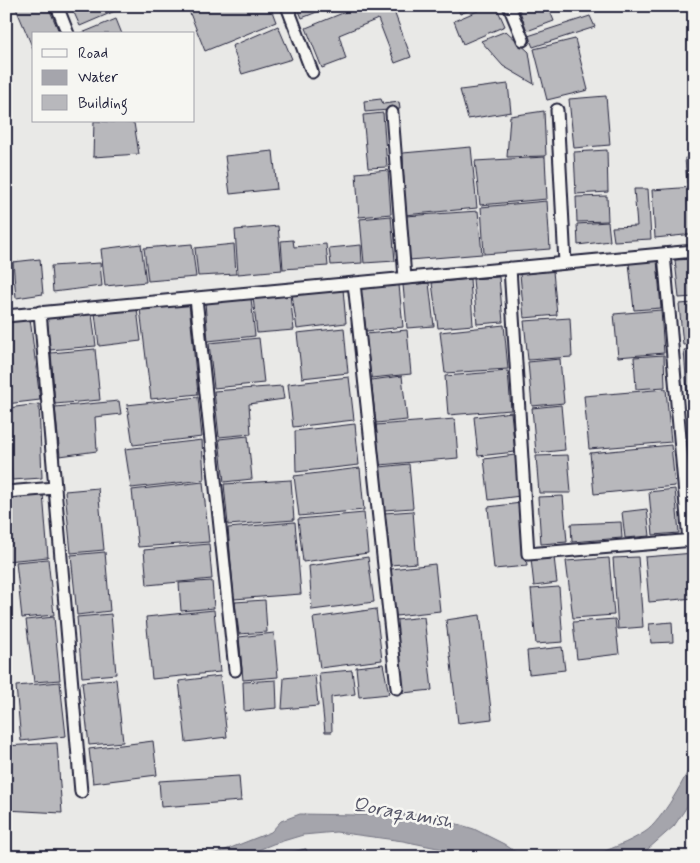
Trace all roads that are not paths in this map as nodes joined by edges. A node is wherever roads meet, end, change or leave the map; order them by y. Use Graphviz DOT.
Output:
graph roads {
  1 [pos="57,6"];
  2 [pos="288,6"];
  3 [pos="509,6"];
  4 [pos="67,32"];
  5 [pos="523,40"];
  6 [pos="312,72"];
  7 [pos="557,110"];
  8 [pos="392,113"];
  9 [pos="694,252"];
  10 [pos="664,254"];
  11 [pos="566,263"];
  12 [pos="510,268"];
  13 [pos="405,278"];
  14 [pos="354,283"];
  15 [pos="196,298"];
  16 [pos="40,312"];
  17 [pos="6,316"];
  18 [pos="55,488"];
  19 [pos="6,492"];
  20 [pos="691,540"];
  21 [pos="235,670"];
  22 [pos="397,688"];
  23 [pos="81,792"];
  1 -- 4 [label="street"];
  2 -- 6 [label="street"];
  3 -- 5 [label="street"];
  7 -- 11 [label="street"];
  8 -- 13 [label="street"];
  9 -- 10 [label="street"];
  10 -- 11 [label="street"];
  10 -- 20 [label="street"];
  11 -- 12 [label="street"];
  12 -- 13 [label="street"];
  12 -- 20 [label="street"];
  13 -- 14 [label="street"];
  14 -- 15 [label="street"];
  14 -- 22 [label="street"];
  15 -- 16 [label="street"];
  15 -- 21 [label="street"];
  16 -- 17 [label="street"];
  16 -- 18 [label="street"];
  18 -- 19 [label="street"];
  18 -- 23 [label="street"];
}
